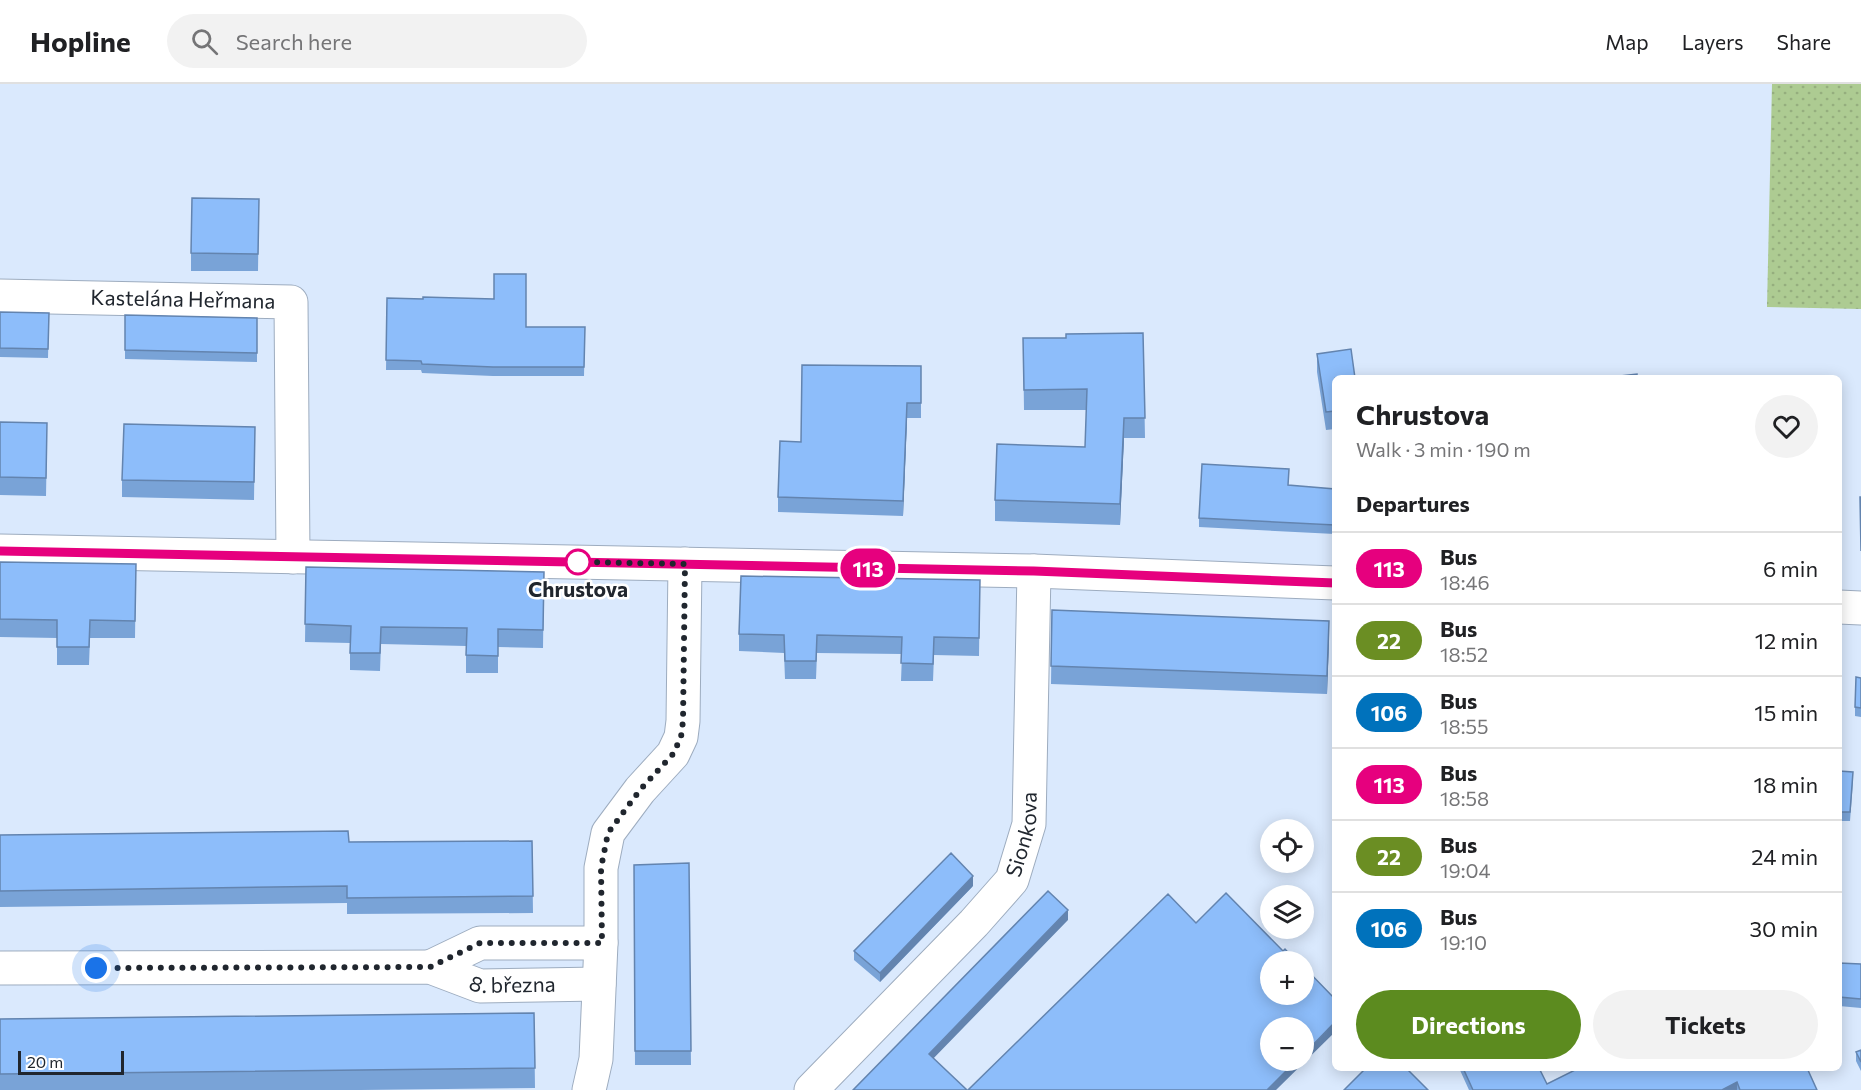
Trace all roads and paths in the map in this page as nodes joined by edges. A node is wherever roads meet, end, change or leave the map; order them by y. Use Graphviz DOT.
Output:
graph roads {
  1 [pos="0,297"];
  2 [pos="0,551"];
  3 [pos="293,557"];
  4 [pos="685,564"];
  5 [pos="1034,571"];
  6 [pos="1332,583"];
  7 [pos="1842,607"];
  8 [pos="1861,608"];
  9 [pos="602,943"];
  10 [pos="430,967"];
  11 [pos="0,968"];
  12 [pos="599,984"];
  13 [pos="589,1090"];
  14 [pos="811,1090"];
  1 -- 3 [label="street, Kastelána Heřmana"];
  2 -- 3 [label="street"];
  3 -- 4 [label="street"];
  4 -- 5 [label="street"];
  4 -- 9 [label="street"];
  5 -- 6 [label="street"];
  5 -- 14 [label="street, Sionkova"];
  7 -- 8 [label="street"];
  9 -- 10 [label="street, 8. března"];
  9 -- 12 [label="street"];
  10 -- 11 [label="street, 8. března"];
  10 -- 12 [label="street, 8. března"];
  12 -- 13 [label="street"];
}
